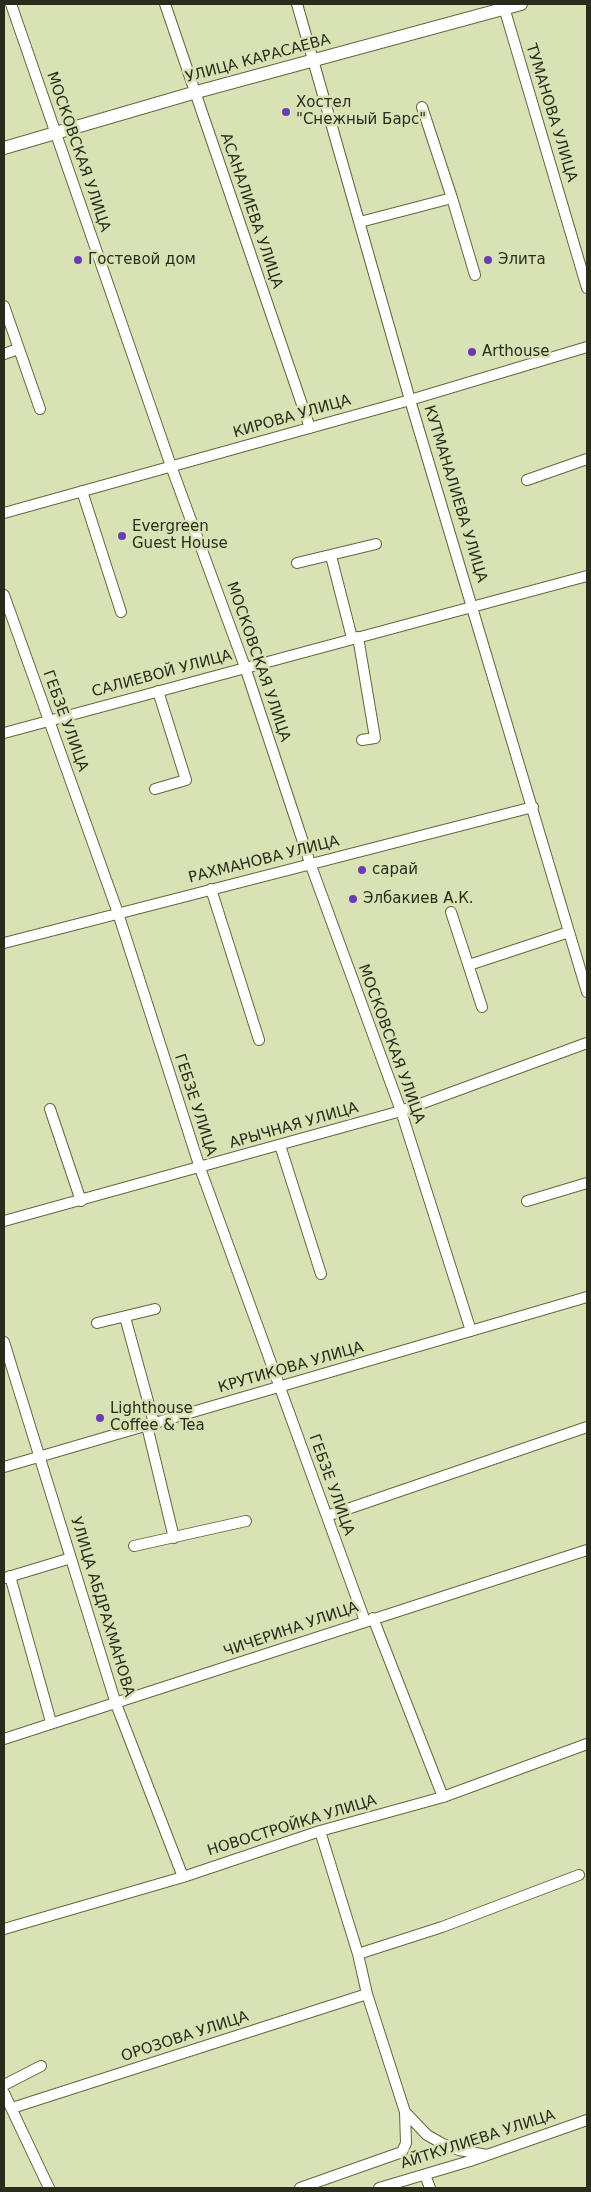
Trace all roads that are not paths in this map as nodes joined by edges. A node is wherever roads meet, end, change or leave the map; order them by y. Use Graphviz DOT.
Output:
graph roads {
  1 [pos="11,4"];
  2 [pos="165,4"];
  3 [pos="297,4"];
  4 [pos="521,4"];
  5 [pos="503,6"];
  6 [pos="315,60"];
  7 [pos="194,93"];
  8 [pos="422,107"];
  9 [pos="56,134"];
  10 [pos="4,148"];
  11 [pos="452,198"];
  12 [pos="360,222"];
  13 [pos="475,275"];
  14 [pos="587,288"];
  15 [pos="4,306"];
  16 [pos="587,347"];
  17 [pos="18,349"];
  18 [pos="4,354"];
  19 [pos="410,400"];
  20 [pos="40,409"];
  21 [pos="310,428"];
  22 [pos="587,459"];
  23 [pos="171,466"];
  24 [pos="527,480"];
  25 [pos="82,491"];
  26 [pos="4,513"];
  27 [pos="376,544"];
  28 [pos="331,556"];
  29 [pos="297,563"];
  30 [pos="587,576"];
  31 [pos="4,595"];
  32 [pos="473,605"];
  33 [pos="121,612"];
  34 [pos="355,637"];
  35 [pos="245,667"];
  36 [pos="158,691"];
  37 [pos="49,721"];
  38 [pos="4,733"];
  39 [pos="362,740"];
  40 [pos="155,789"];
  41 [pos="532,807"];
  42 [pos="310,864"];
  43 [pos="211,889"];
  44 [pos="452,912"];
  45 [pos="118,913"];
  46 [pos="569,932"];
  47 [pos="4,943"];
  48 [pos="469,965"];
  49 [pos="587,992"];
  50 [pos="482,1007"];
  51 [pos="260,1040"];
  52 [pos="587,1043"];
  53 [pos="50,1109"];
  54 [pos="401,1111"];
  55 [pos="280,1145"];
  56 [pos="200,1168"];
  57 [pos="587,1183"];
  58 [pos="81,1200"];
  59 [pos="527,1201"];
  60 [pos="4,1221"];
  61 [pos="321,1274"];
  62 [pos="587,1297"];
  63 [pos="155,1309"];
  64 [pos="125,1318"];
  65 [pos="97,1323"];
  66 [pos="471,1331"];
  67 [pos="4,1342"];
  68 [pos="278,1387"];
  69 [pos="150,1424"];
  70 [pos="587,1427"];
  71 [pos="40,1457"];
  72 [pos="4,1467"];
  73 [pos="327,1516"];
  74 [pos="246,1521"];
  75 [pos="174,1538"];
  76 [pos="134,1546"];
  77 [pos="587,1550"];
  78 [pos="71,1558"];
  79 [pos="7,1577"];
  80 [pos="369,1619"];
  81 [pos="116,1704"];
  82 [pos="51,1722"];
  83 [pos="4,1739"];
  84 [pos="587,1744"];
  85 [pos="444,1797"];
  86 [pos="320,1831"];
  87 [pos="580,1875"];
  88 [pos="183,1877"];
  89 [pos="4,1929"];
  90 [pos="358,1954"];
  91 [pos="367,1994"];
  92 [pos="41,2066"];
  93 [pos="4,2085"];
  94 [pos="4,2093"];
  95 [pos="12,2108"];
  96 [pos="405,2112"];
  97 [pos="587,2120"];
  98 [pos="487,2155"];
  99 [pos="426,2175"];
  100 [pos="49,2188"];
  101 [pos="300,2188"];
  102 [pos="379,2188"];
  103 [pos="430,2188"];
  1 -- 9 [label="street, МОСКОВСКАЯ УЛИЦА"];
  2 -- 7 [label="street, АСАНАЛИЕВА УЛИЦА"];
  3 -- 6 [label="street, КУТМАНАЛИЕВА УЛИЦА"];
  4 -- 5 [label="main road, УЛИЦА КАРАСАЕВА"];
  5 -- 6 [label="main road, УЛИЦА КАРАСАЕВА"];
  5 -- 14 [label="street, ТУМАНОВА УЛИЦА"];
  6 -- 7 [label="main road, УЛИЦА КАРАСАЕВА"];
  6 -- 12 [label="street, КУТМАНАЛИЕВА УЛИЦА"];
  7 -- 9 [label="main road, УЛИЦА КАРАСАЕВА"];
  7 -- 21 [label="street, АСАНАЛИЕВА УЛИЦА"];
  8 -- 11 [label="street"];
  9 -- 10 [label="main road, УЛИЦА КАРАСАЕВА"];
  9 -- 23 [label="street, МОСКОВСКАЯ УЛИЦА"];
  11 -- 12 [label="street"];
  11 -- 13 [label="street"];
  12 -- 19 [label="street, КУТМАНАЛИЕВА УЛИЦА"];
  15 -- 17 [label="street"];
  16 -- 19 [label="street, КИРОВА УЛИЦА"];
  17 -- 18 [label="street"];
  17 -- 20 [label="street"];
  19 -- 21 [label="street, КИРОВА УЛИЦА"];
  19 -- 32 [label="street, КУТМАНАЛИЕВА УЛИЦА"];
  21 -- 23 [label="street, КИРОВА УЛИЦА"];
  22 -- 24 [label="street"];
  23 -- 25 [label="street, КИРОВА УЛИЦА"];
  23 -- 35 [label="street, МОСКОВСКАЯ УЛИЦА"];
  25 -- 26 [label="street, КИРОВА УЛИЦА"];
  25 -- 33 [label="street"];
  27 -- 28 [label="street"];
  28 -- 29 [label="street"];
  28 -- 34 [label="street"];
  30 -- 32 [label="street, САЛИЕВОЙ УЛИЦА"];
  31 -- 37 [label="street, ГЕБЗЕ УЛИЦА"];
  32 -- 34 [label="street, САЛИЕВОЙ УЛИЦА"];
  32 -- 41 [label="street, КУТМАНАЛИЕВА УЛИЦА"];
  34 -- 35 [label="street, САЛИЕВОЙ УЛИЦА"];
  34 -- 39 [label="street"];
  35 -- 36 [label="street, САЛИЕВОЙ УЛИЦА"];
  35 -- 42 [label="street, МОСКОВСКАЯ УЛИЦА"];
  36 -- 37 [label="street, САЛИЕВОЙ УЛИЦА"];
  36 -- 40 [label="street"];
  37 -- 38 [label="street, САЛИЕВОЙ УЛИЦА"];
  37 -- 45 [label="street, ГЕБЗЕ УЛИЦА"];
  41 -- 42 [label="street, РАХМАНОВА УЛИЦА"];
  41 -- 46 [label="street, КУТМАНАЛИЕВА УЛИЦА"];
  42 -- 43 [label="street, РАХМАНОВА УЛИЦА"];
  42 -- 54 [label="street, МОСКОВСКАЯ УЛИЦА"];
  43 -- 45 [label="street, РАХМАНОВА УЛИЦА"];
  43 -- 51 [label="street"];
  44 -- 48 [label="street"];
  45 -- 47 [label="street, РАХМАНОВА УЛИЦА"];
  45 -- 56 [label="street, ГЕБЗЕ УЛИЦА"];
  46 -- 48 [label="street"];
  46 -- 49 [label="street, КУТМАНАЛИЕВА УЛИЦА"];
  48 -- 50 [label="street"];
  52 -- 54 [label="street, АРЫЧНАЯ УЛИЦА"];
  53 -- 58 [label="street"];
  54 -- 55 [label="street, АРЫЧНАЯ УЛИЦА"];
  54 -- 66 [label="street, МОСКОВСКАЯ УЛИЦА"];
  55 -- 56 [label="street, АРЫЧНАЯ УЛИЦА"];
  55 -- 61 [label="street"];
  56 -- 58 [label="street, АРЫЧНАЯ УЛИЦА"];
  56 -- 68 [label="street, ГЕБЗЕ УЛИЦА"];
  57 -- 59 [label="street"];
  58 -- 60 [label="street, АРЫЧНАЯ УЛИЦА"];
  62 -- 66 [label="street, КРУТИКОВА УЛИЦА"];
  63 -- 64 [label="street"];
  64 -- 65 [label="street"];
  64 -- 69 [label="street"];
  66 -- 68 [label="street, КРУТИКОВА УЛИЦА"];
  67 -- 71 [label="street, УЛИЦА АБДРАХМАНОВА"];
  68 -- 69 [label="street, КРУТИКОВА УЛИЦА"];
  68 -- 73 [label="street, ГЕБЗЕ УЛИЦА"];
  69 -- 71 [label="street, КРУТИКОВА УЛИЦА"];
  69 -- 75 [label="street"];
  70 -- 73 [label="street"];
  71 -- 72 [label="street, КРУТИКОВА УЛИЦА"];
  71 -- 78 [label="street, УЛИЦА АБДРАХМАНОВА"];
  73 -- 80 [label="street, ГЕБЗЕ УЛИЦА"];
  74 -- 75 [label="street"];
  75 -- 76 [label="street"];
  77 -- 80 [label="street, ЧИЧЕРИНА УЛИЦА"];
  78 -- 79 [label="street"];
  78 -- 81 [label="street, УЛИЦА АБДРАХМАНОВА"];
  79 -- 82 [label="street"];
  80 -- 81 [label="street, ЧИЧЕРИНА УЛИЦА"];
  80 -- 85 [label="street, ГЕБЗЕ УЛИЦА"];
  81 -- 82 [label="street, ЧИЧЕРИНА УЛИЦА"];
  81 -- 88 [label="street, УЛИЦА АБДРАХМАНОВА"];
  82 -- 83 [label="street, ЧИЧЕРИНА УЛИЦА"];
  84 -- 85 [label="street, НОВОСТРОЙКА УЛИЦА"];
  85 -- 86 [label="street, НОВОСТРОЙКА УЛИЦА"];
  86 -- 88 [label="street, НОВОСТРОЙКА УЛИЦА"];
  86 -- 90 [label="street"];
  87 -- 90 [label="street"];
  88 -- 89 [label="street, НОВОСТРОЙКА УЛИЦА"];
  90 -- 91 [label="street"];
  91 -- 95 [label="street, ОРОЗОВА УЛИЦА"];
  91 -- 96 [label="street"];
  92 -- 93 [label="street"];
  94 -- 95 [label="street"];
  95 -- 100 [label="street"];
  96 -- 98 [label="street"];
  96 -- 101 [label="street"];
  97 -- 98 [label="street, АЙТКУЛИЕВА УЛИЦА"];
  98 -- 99 [label="street, АЙТКУЛИЕВА УЛИЦА"];
  99 -- 102 [label="street, АЙТКУЛИЕВА УЛИЦА"];
  99 -- 103 [label="street"];
}
